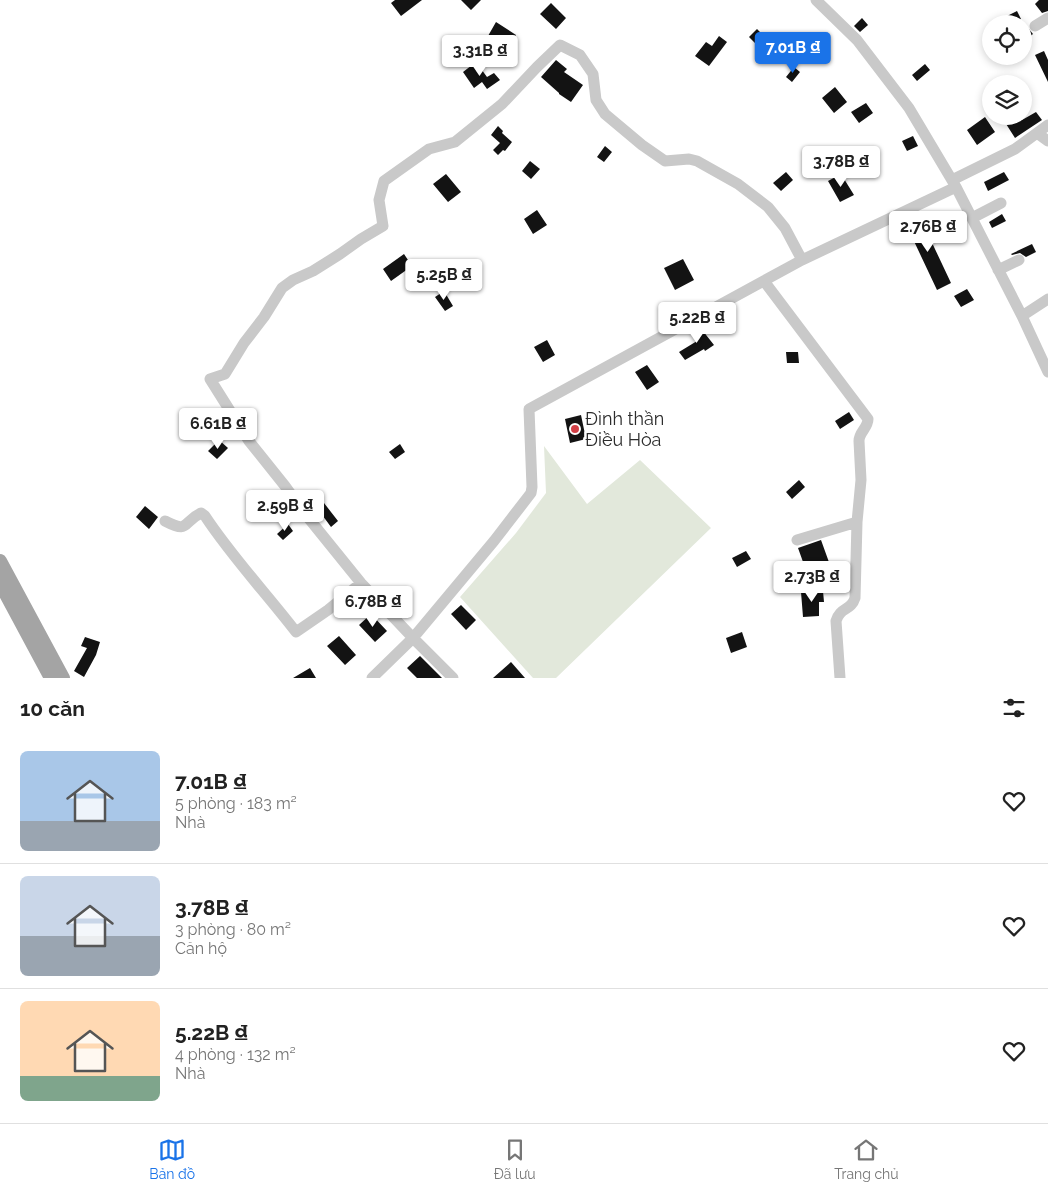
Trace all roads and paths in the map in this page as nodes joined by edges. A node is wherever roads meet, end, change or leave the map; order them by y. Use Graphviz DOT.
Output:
graph roads {
  1 [pos="816,0"];
  2 [pos="1048,18"];
  3 [pos="1035,26"];
  4 [pos="1048,125"];
  5 [pos="1037,133"];
  6 [pos="1048,142"];
  7 [pos="954,184"];
  8 [pos="1001,203"];
  9 [pos="972,218"];
  10 [pos="802,260"];
  11 [pos="1019,260"];
  12 [pos="998,270"];
  13 [pos="764,281"];
  14 [pos="1048,299"];
  15 [pos="1022,316"];
  16 [pos="1048,372"];
  17 [pos="165,521"];
  18 [pos="857,522"];
  19 [pos="797,540"];
  20 [pos="0,561"];
  21 [pos="0,583"];
  22 [pos="361,583"];
  23 [pos="413,638"];
  24 [pos="51,678"];
  25 [pos="63,678"];
  26 [pos="372,678"];
  27 [pos="453,678"];
  28 [pos="840,678"];
  1 -- 7 [label="street"];
  2 -- 3 [label="street"];
  4 -- 5 [label="street"];
  5 -- 6 [label="street"];
  5 -- 7 [label="street"];
  7 -- 9 [label="street"];
  7 -- 10 [label="street"];
  8 -- 9 [label="street"];
  9 -- 12 [label="street"];
  10 -- 13 [label="street"];
  10 -- 22 [label="street"];
  11 -- 12 [label="street"];
  12 -- 15 [label="street"];
  13 -- 18 [label="street"];
  13 -- 23 [label="street"];
  14 -- 15 [label="street"];
  15 -- 16 [label="street"];
  17 -- 22 [label="street"];
  18 -- 19 [label="street"];
  18 -- 28 [label="street"];
  20 -- 25 [label="main road"];
  21 -- 24 [label="main road"];
  22 -- 23 [label="street"];
  23 -- 26 [label="street"];
  23 -- 27 [label="street"];
}
